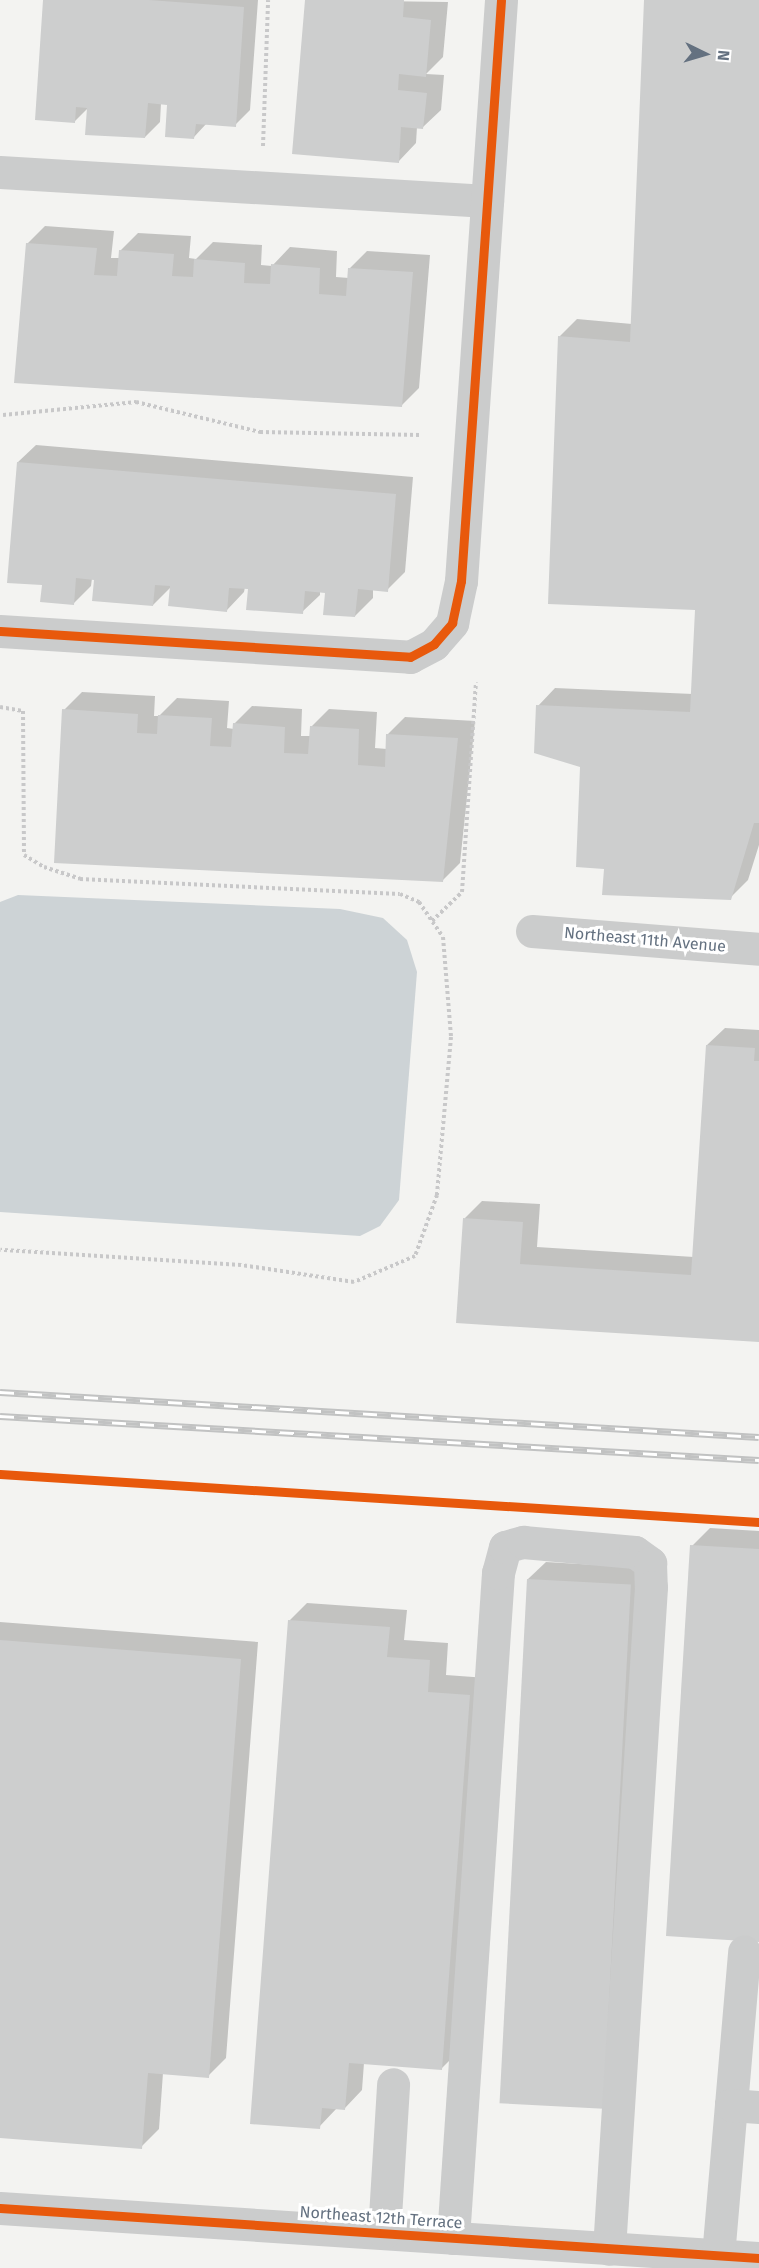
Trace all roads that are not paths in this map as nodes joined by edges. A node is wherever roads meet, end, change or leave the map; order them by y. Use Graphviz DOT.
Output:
graph roads {
  1 [pos="501,0"];
  2 [pos="0,172"];
  3 [pos="487,201"];
  4 [pos="0,631"];
  5 [pos="532,931"];
  6 [pos="759,949"];
  7 [pos="744,1952"];
  8 [pos="393,2084"];
  9 [pos="745,2106"];
  10 [pos="0,2208"];
  11 [pos="384,2234"];
  12 [pos="453,2238"];
  13 [pos="609,2249"];
  14 [pos="718,2256"];
  15 [pos="759,2258"];
  1 -- 3 [label="street"];
  2 -- 3 [label="street"];
  3 -- 4 [label="street"];
  5 -- 6 [label="street, Northeast 11th Avenue"];
  7 -- 9 [label="street"];
  8 -- 11 [label="street"];
  9 -- 14 [label="street"];
  10 -- 11 [label="street, Northeast 12th Terrace"];
  11 -- 12 [label="street, Northeast 12th Terrace"];
  12 -- 13 [label="street, Northeast 12th Terrace"];
  12 -- 13 [label="street"];
  13 -- 14 [label="street, Northeast 12th Terrace"];
  14 -- 15 [label="street, Northeast 12th Terrace"];
}
